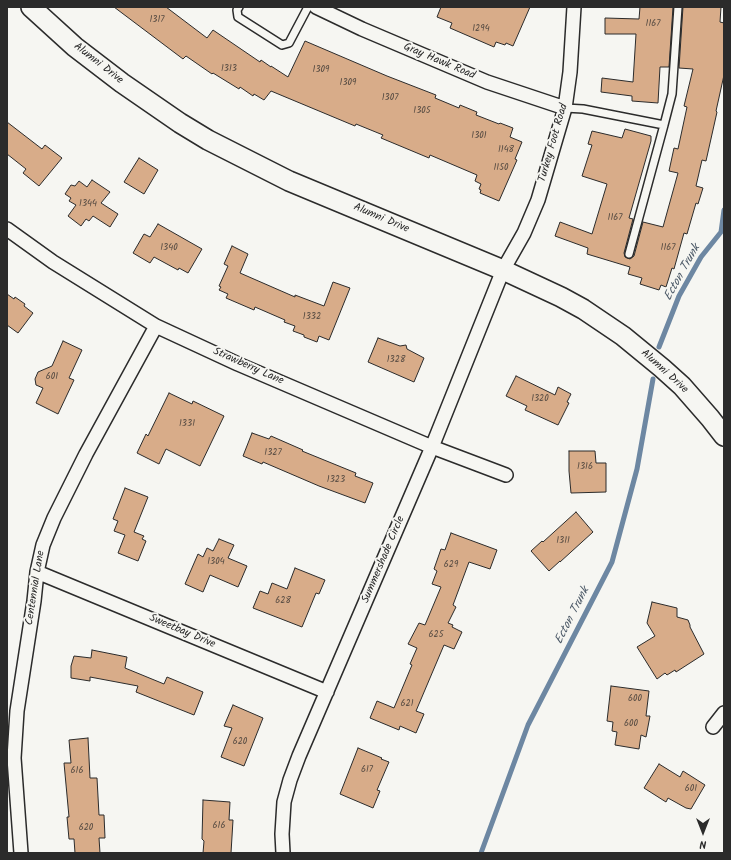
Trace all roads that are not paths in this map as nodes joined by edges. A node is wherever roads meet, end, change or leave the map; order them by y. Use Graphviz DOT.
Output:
graph roads {
  1 [pos="31,7"];
  2 [pos="239,7"];
  3 [pos="308,7"];
  4 [pos="316,7"];
  5 [pos="574,7"];
  6 [pos="678,7"];
  7 [pos="565,108"];
  8 [pos="664,125"];
  9 [pos="7,229"];
  10 [pos="629,254"];
  11 [pos="503,270"];
  12 [pos="156,326"];
  13 [pos="724,436"];
  14 [pos="432,447"];
  15 [pos="506,474"];
  16 [pos="37,572"];
  17 [pos="327,692"];
  18 [pos="724,713"];
  19 [pos="712,727"];
  20 [pos="21,853"];
  21 [pos="284,853"];
  1 -- 11 [label="main road, Alumni Drive"];
  2 -- 3 [label="lane"];
  4 -- 7 [label="street, Gray Hawk Road"];
  5 -- 7 [label="street, Turkey Foot Road"];
  6 -- 8 [label="lane"];
  7 -- 8 [label="lane"];
  7 -- 11 [label="street, Turkey Foot Road"];
  8 -- 10 [label="lane"];
  9 -- 12 [label="street, Strawberry Lane"];
  11 -- 13 [label="main road, Alumni Drive"];
  11 -- 14 [label="street, Summershade Circle"];
  12 -- 14 [label="street, Strawberry Lane"];
  12 -- 16 [label="street, Centennial Lane"];
  14 -- 15 [label="street, Strawberry Lane"];
  14 -- 17 [label="street, Summershade Circle"];
  16 -- 17 [label="street, Sweetbay Drive"];
  16 -- 20 [label="street, Centennial Lane"];
  17 -- 21 [label="street, Summershade Circle"];
  18 -- 19 [label="street"];
}
